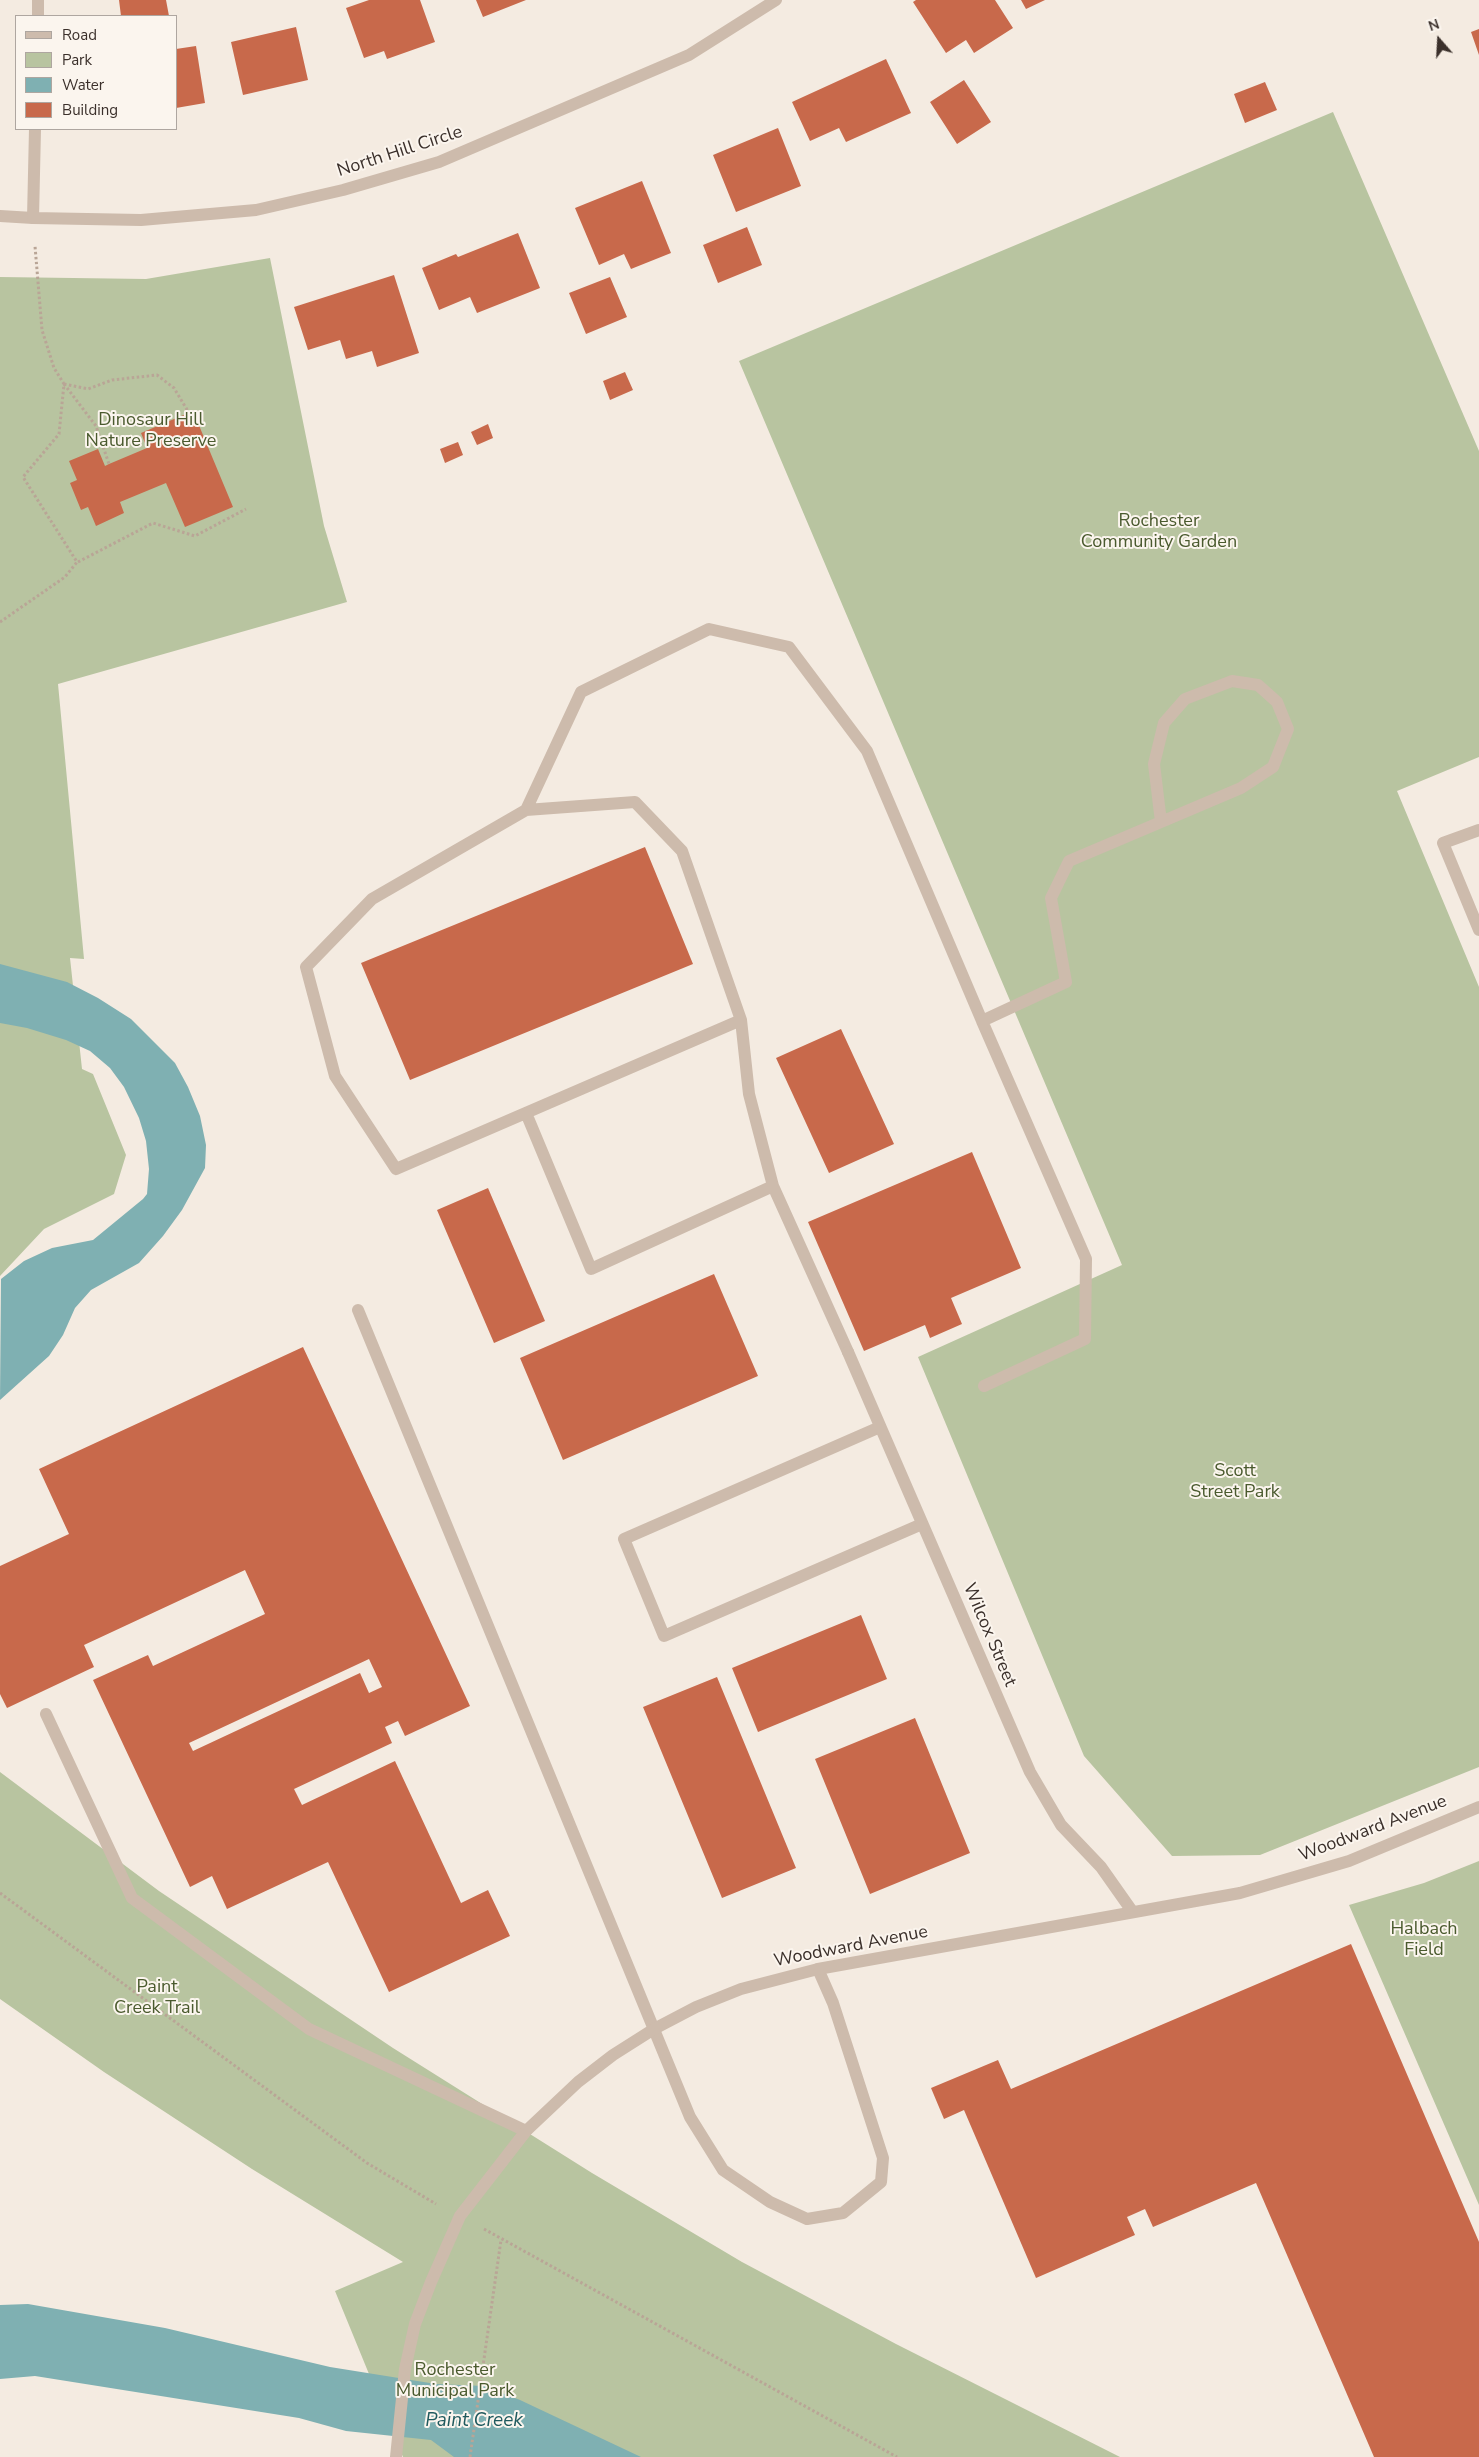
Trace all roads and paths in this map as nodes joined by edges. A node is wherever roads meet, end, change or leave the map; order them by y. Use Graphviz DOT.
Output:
graph roads {
  1 [pos="38,0"];
  2 [pos="776,0"];
  3 [pos="38,15"];
  4 [pos="35,130"];
  5 [pos="0,216"];
  6 [pos="32,218"];
  7 [pos="64,384"];
  8 [pos="189,413"];
  9 [pos="109,464"];
  10 [pos="246,509"];
  11 [pos="78,562"];
  12 [pos="0,622"];
  13 [pos="526,810"];
  14 [pos="1161,822"];
  15 [pos="1479,830"];
  16 [pos="1479,930"];
  17 [pos="741,1020"];
  18 [pos="982,1021"];
  19 [pos="526,1113"];
  20 [pos="773,1186"];
  21 [pos="358,1310"];
  22 [pos="984,1386"];
  23 [pos="880,1427"];
  24 [pos="922,1524"];
  25 [pos="46,1714"];
  26 [pos="1479,1806"];
  27 [pos="0,1893"];
  28 [pos="1132,1911"];
  29 [pos="818,1969"];
  30 [pos="654,2029"];
  31 [pos="526,2132"];
  32 [pos="440,2206"];
  33 [pos="484,2230"];
  34 [pos="501,2240"];
  35 [pos="396,2457"];
  36 [pos="470,2457"];
  37 [pos="897,2457"];
  1 -- 3 [label="street"];
  2 -- 6 [label="street, North Hill Circle"];
  4 -- 6 [label="street"];
  5 -- 6 [label="street, North Hill Circle"];
  6 -- 7 [label="path"];
  7 -- 8 [label="path"];
  7 -- 9 [label="path"];
  7 -- 11 [label="path"];
  10 -- 11 [label="path"];
  11 -- 12 [label="path"];
  13 -- 17 [label="street, Wilcox Street"];
  13 -- 18 [label="street"];
  13 -- 19 [label="street"];
  14 -- 14 [label="street"];
  14 -- 18 [label="street"];
  15 -- 16 [label="street"];
  17 -- 19 [label="street"];
  17 -- 20 [label="street, Wilcox Street"];
  18 -- 22 [label="street"];
  19 -- 20 [label="street"];
  20 -- 23 [label="street, Wilcox Street"];
  21 -- 30 [label="street"];
  23 -- 24 [label="street, Wilcox Street"];
  23 -- 24 [label="street"];
  24 -- 28 [label="street, Wilcox Street"];
  25 -- 31 [label="street"];
  26 -- 28 [label="street, Woodward Avenue"];
  27 -- 32 [label="path"];
  28 -- 29 [label="street, Woodward Avenue"];
  29 -- 30 [label="street, Woodward Avenue"];
  29 -- 30 [label="street"];
  30 -- 31 [label="street, Woodward Avenue"];
  31 -- 35 [label="street, Woodward Avenue"];
  33 -- 34 [label="path"];
  34 -- 36 [label="path"];
  34 -- 37 [label="path"];
}
